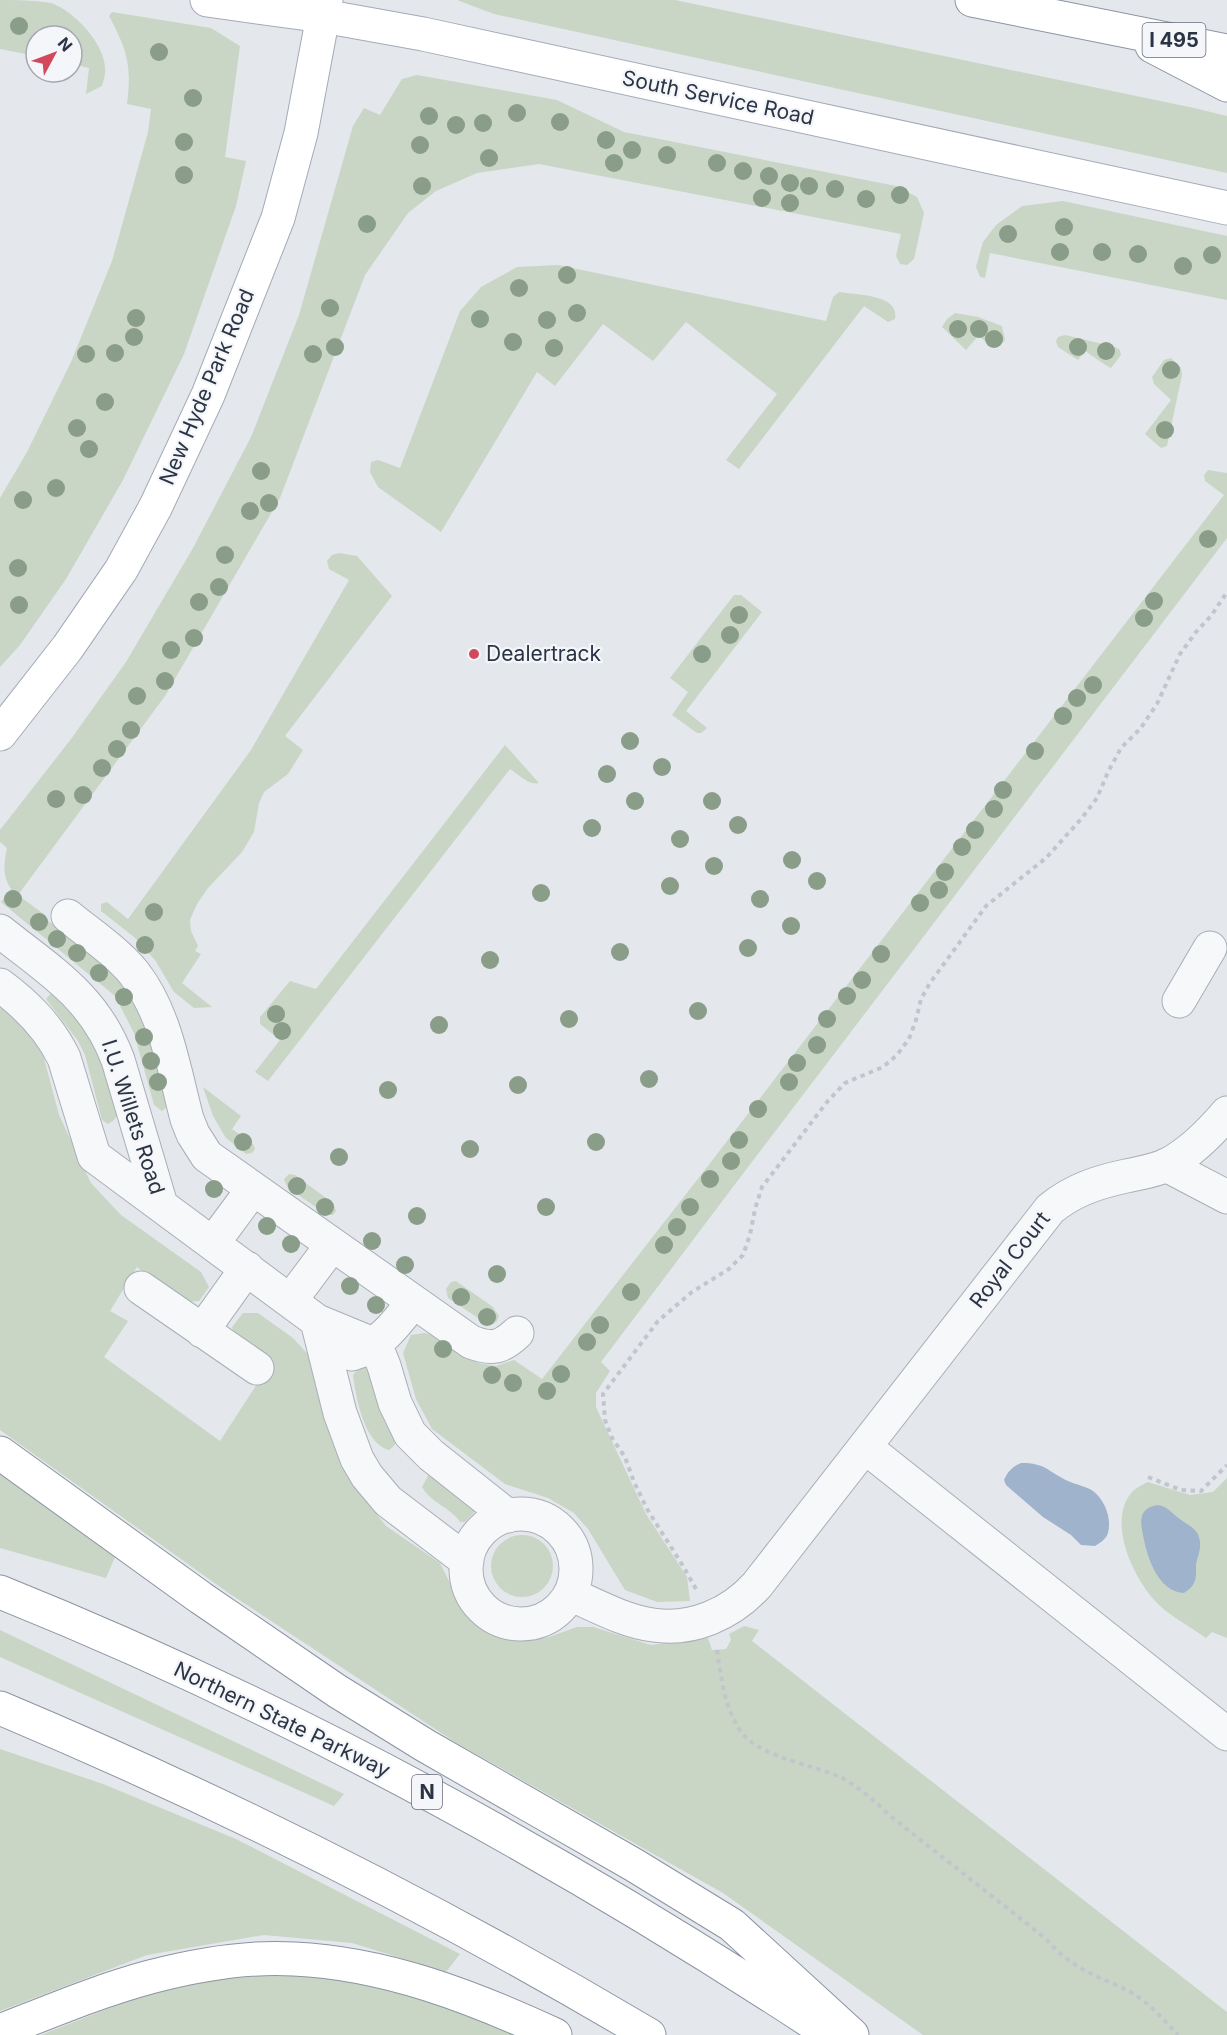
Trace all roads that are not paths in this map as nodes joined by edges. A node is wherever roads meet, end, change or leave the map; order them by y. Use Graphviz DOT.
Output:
graph roads {
  1 [pos="207,0"];
  2 [pos="972,0"];
  3 [pos="325,8"];
  4 [pos="1121,30"];
  5 [pos="1227,51"];
  6 [pos="1227,85"];
  7 [pos="1227,208"];
  8 [pos="0,734"];
  9 [pos="68,916"];
  10 [pos="0,931"];
  11 [pos="1210,948"];
  12 [pos="0,985"];
  13 [pos="1179,1001"];
  14 [pos="1227,1113"];
  15 [pos="193,1134"];
  16 [pos="143,1145"];
  17 [pos="94,1156"];
  18 [pos="1166,1165"];
  19 [pos="253,1189"];
  20 [pos="1227,1197"];
  21 [pos="162,1205"];
  22 [pos="213,1243"];
  23 [pos="332,1245"];
  24 [pos="247,1268"];
  25 [pos="141,1288"];
  26 [pos="290,1301"];
  27 [pos="414,1302"];
  28 [pos="317,1321"];
  29 [pos="202,1330"];
  30 [pos="517,1333"];
  31 [pos="372,1347"];
  32 [pos="326,1360"];
  33 [pos="257,1368"];
  34 [pos="865,1447"];
  35 [pos="0,1453"];
  36 [pos="508,1516"];
  37 [pos="467,1561"];
  38 [pos="0,1592"];
  39 [pos="570,1593"];
  40 [pos="0,1708"];
  41 [pos="1227,1734"];
  42 [pos="0,2031"];
  43 [pos="555,2035"];
  44 [pos="649,2035"];
  45 [pos="830,2035"];
  46 [pos="852,2035"];
  1 -- 3 [label="main road, South Service Road"];
  2 -- 4 [label="main road, I 495"];
  3 -- 7 [label="main road, South Service Road"];
  3 -- 8 [label="main road, New Hyde Park Road"];
  4 -- 5 [label="main road, I 495"];
  4 -- 6 [label="main road"];
  9 -- 15 [label="street"];
  10 -- 16 [label="street, I.U. Willets Road"];
  11 -- 13 [label="street"];
  12 -- 17 [label="street"];
  14 -- 18 [label="street, Royal Court"];
  15 -- 16 [label="street"];
  15 -- 19 [label="street"];
  16 -- 17 [label="street"];
  16 -- 21 [label="street, I.U. Willets Road"];
  17 -- 21 [label="street, I.U. Willets Road"];
  18 -- 20 [label="street"];
  18 -- 34 [label="street, Royal Court"];
  19 -- 22 [label="street"];
  19 -- 23 [label="street"];
  21 -- 22 [label="street, I.U. Willets Road"];
  22 -- 24 [label="street, I.U. Willets Road"];
  23 -- 26 [label="street"];
  23 -- 27 [label="street"];
  24 -- 26 [label="street, I.U. Willets Road"];
  24 -- 29 [label="street"];
  25 -- 29 [label="street"];
  26 -- 28 [label="street, I.U. Willets Road"];
  27 -- 30 [label="street"];
  27 -- 31 [label="street"];
  28 -- 31 [label="street, I.U. Willets Road"];
  28 -- 32 [label="street"];
  29 -- 33 [label="street"];
  31 -- 32 [label="street"];
  31 -- 36 [label="street"];
  32 -- 37 [label="street"];
  34 -- 39 [label="street, Royal Court"];
  34 -- 41 [label="street"];
  35 -- 46 [label="main road"];
  36 -- 37 [label="street"];
  36 -- 39 [label="street"];
  37 -- 39 [label="street"];
  38 -- 45 [label="main road, Northern State Parkway / N"];
  40 -- 44 [label="main road"];
  42 -- 43 [label="main road"];
}
